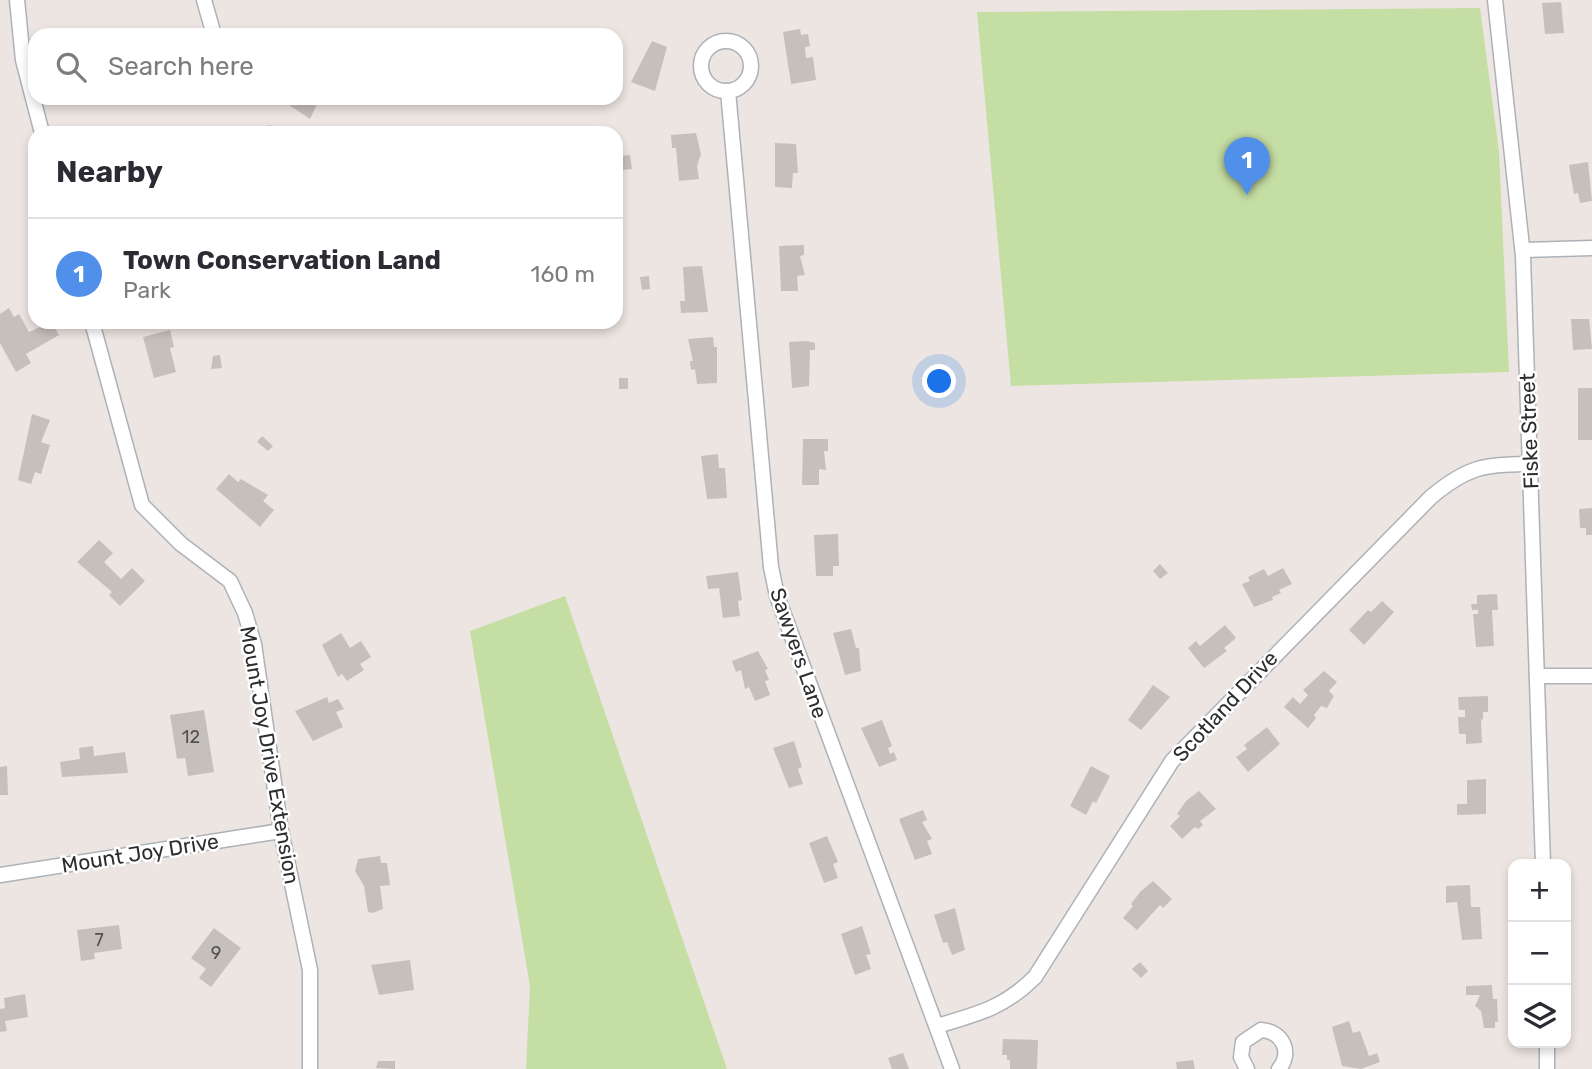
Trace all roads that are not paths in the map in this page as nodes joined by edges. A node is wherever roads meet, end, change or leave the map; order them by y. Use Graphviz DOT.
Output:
graph roads {
  1 [pos="17,0"];
  2 [pos="204,0"];
  3 [pos="1494,0"];
  4 [pos="212,28"];
  5 [pos="28,79"];
  6 [pos="728,91"];
  7 [pos="35,105"];
  8 [pos="40,126"];
  9 [pos="1592,248"];
  10 [pos="1523,250"];
  11 [pos="94,329"];
  12 [pos="1530,464"];
  13 [pos="1537,676"];
  14 [pos="1592,676"];
  15 [pos="281,831"];
  16 [pos="1543,859"];
  17 [pos="0,875"];
  18 [pos="937,1026"];
  19 [pos="1547,1048"];
  20 [pos="310,1069"];
  21 [pos="952,1069"];
  22 [pos="1247,1069"];
  23 [pos="1279,1069"];
  24 [pos="1547,1069"];
  1 -- 5 [label="street"];
  2 -- 4 [label="street"];
  3 -- 10 [label="street, Fiske Street"];
  6 -- 18 [label="street, Sawyers Lane"];
  7 -- 8 [label="street"];
  9 -- 10 [label="street"];
  10 -- 12 [label="street, Fiske Street"];
  11 -- 15 [label="street, Mount Joy Drive Extension"];
  12 -- 13 [label="street, Fiske Street"];
  12 -- 18 [label="street, Scotland Drive"];
  13 -- 14 [label="street"];
  13 -- 16 [label="street, Fiske Street"];
  15 -- 17 [label="street, Mount Joy Drive"];
  15 -- 20 [label="street, Mount Joy Drive Extension"];
  18 -- 21 [label="street, Sawyers Lane"];
  19 -- 24 [label="street"];
  22 -- 23 [label="street"];
}
